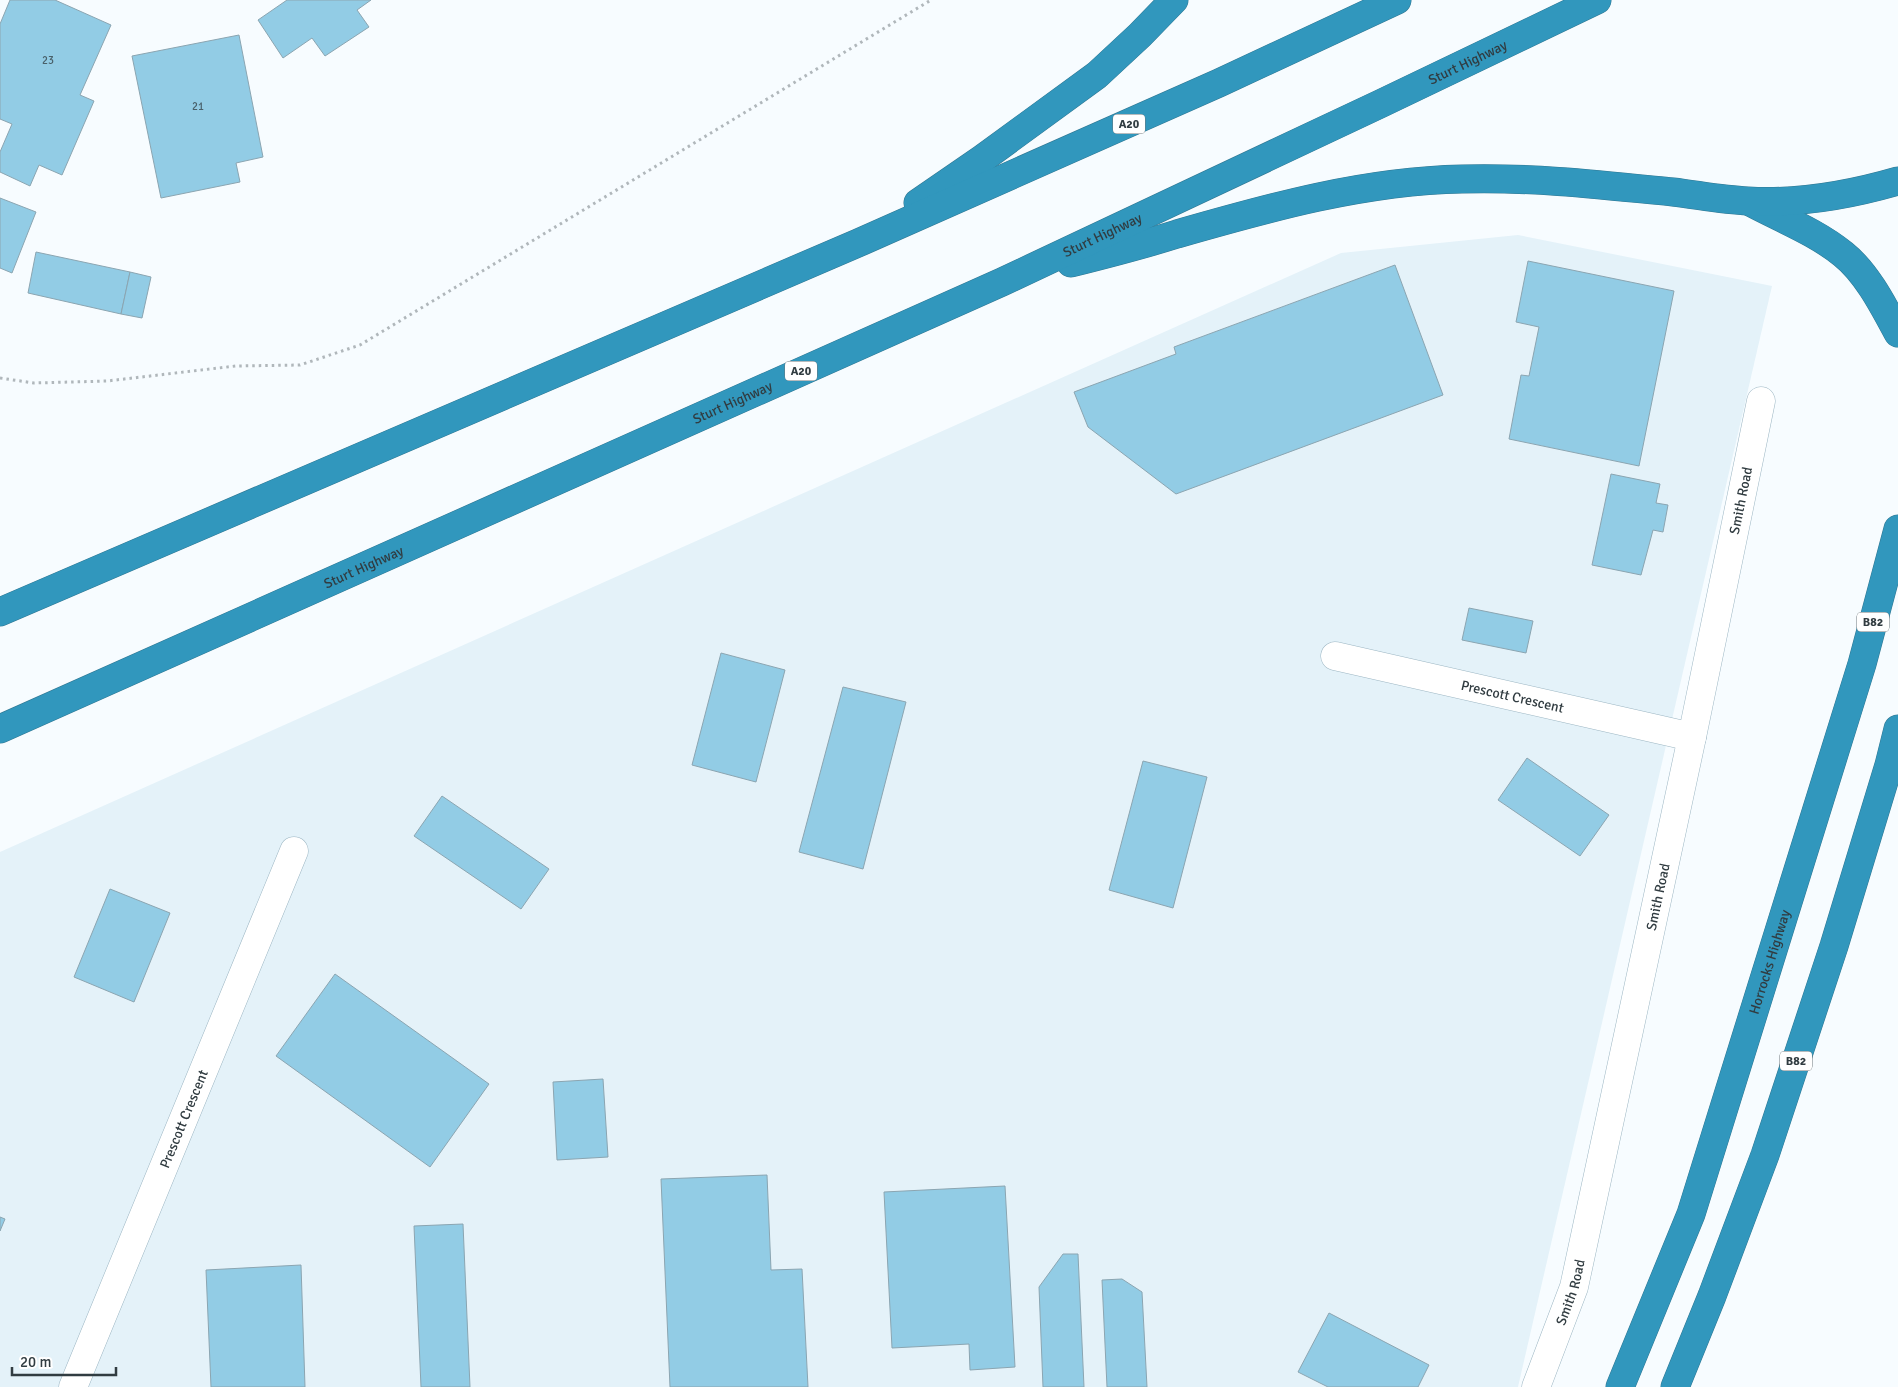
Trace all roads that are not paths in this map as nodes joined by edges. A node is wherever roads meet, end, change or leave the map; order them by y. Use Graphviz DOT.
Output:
graph roads {
  1 [pos="1174,0"];
  2 [pos="1397,0"];
  3 [pos="1597,0"];
  4 [pos="1898,181"];
  5 [pos="1748,201"];
  6 [pos="858,243"];
  7 [pos="1002,282"];
  8 [pos="1898,334"];
  9 [pos="1761,401"];
  10 [pos="1898,529"];
  11 [pos="0,612"];
  12 [pos="1335,656"];
  13 [pos="1898,728"];
  14 [pos="0,729"];
  15 [pos="1692,737"];
  16 [pos="294,851"];
  17 [pos="73,1387"];
  18 [pos="1536,1387"];
  19 [pos="1620,1387"];
  20 [pos="1675,1387"];
  1 -- 6 [label="highway"];
  2 -- 6 [label="highway, A20"];
  3 -- 7 [label="highway, Sturt Highway / A20"];
  4 -- 5 [label="highway"];
  5 -- 7 [label="highway"];
  5 -- 8 [label="highway"];
  6 -- 11 [label="highway, A20"];
  7 -- 14 [label="highway, Sturt Highway / A20"];
  9 -- 15 [label="street, Smith Road"];
  10 -- 19 [label="highway, Horrocks Highway / B82"];
  12 -- 15 [label="street, Prescott Crescent"];
  13 -- 20 [label="highway, B82"];
  15 -- 18 [label="street, Smith Road"];
  16 -- 17 [label="street, Prescott Crescent"];
}
